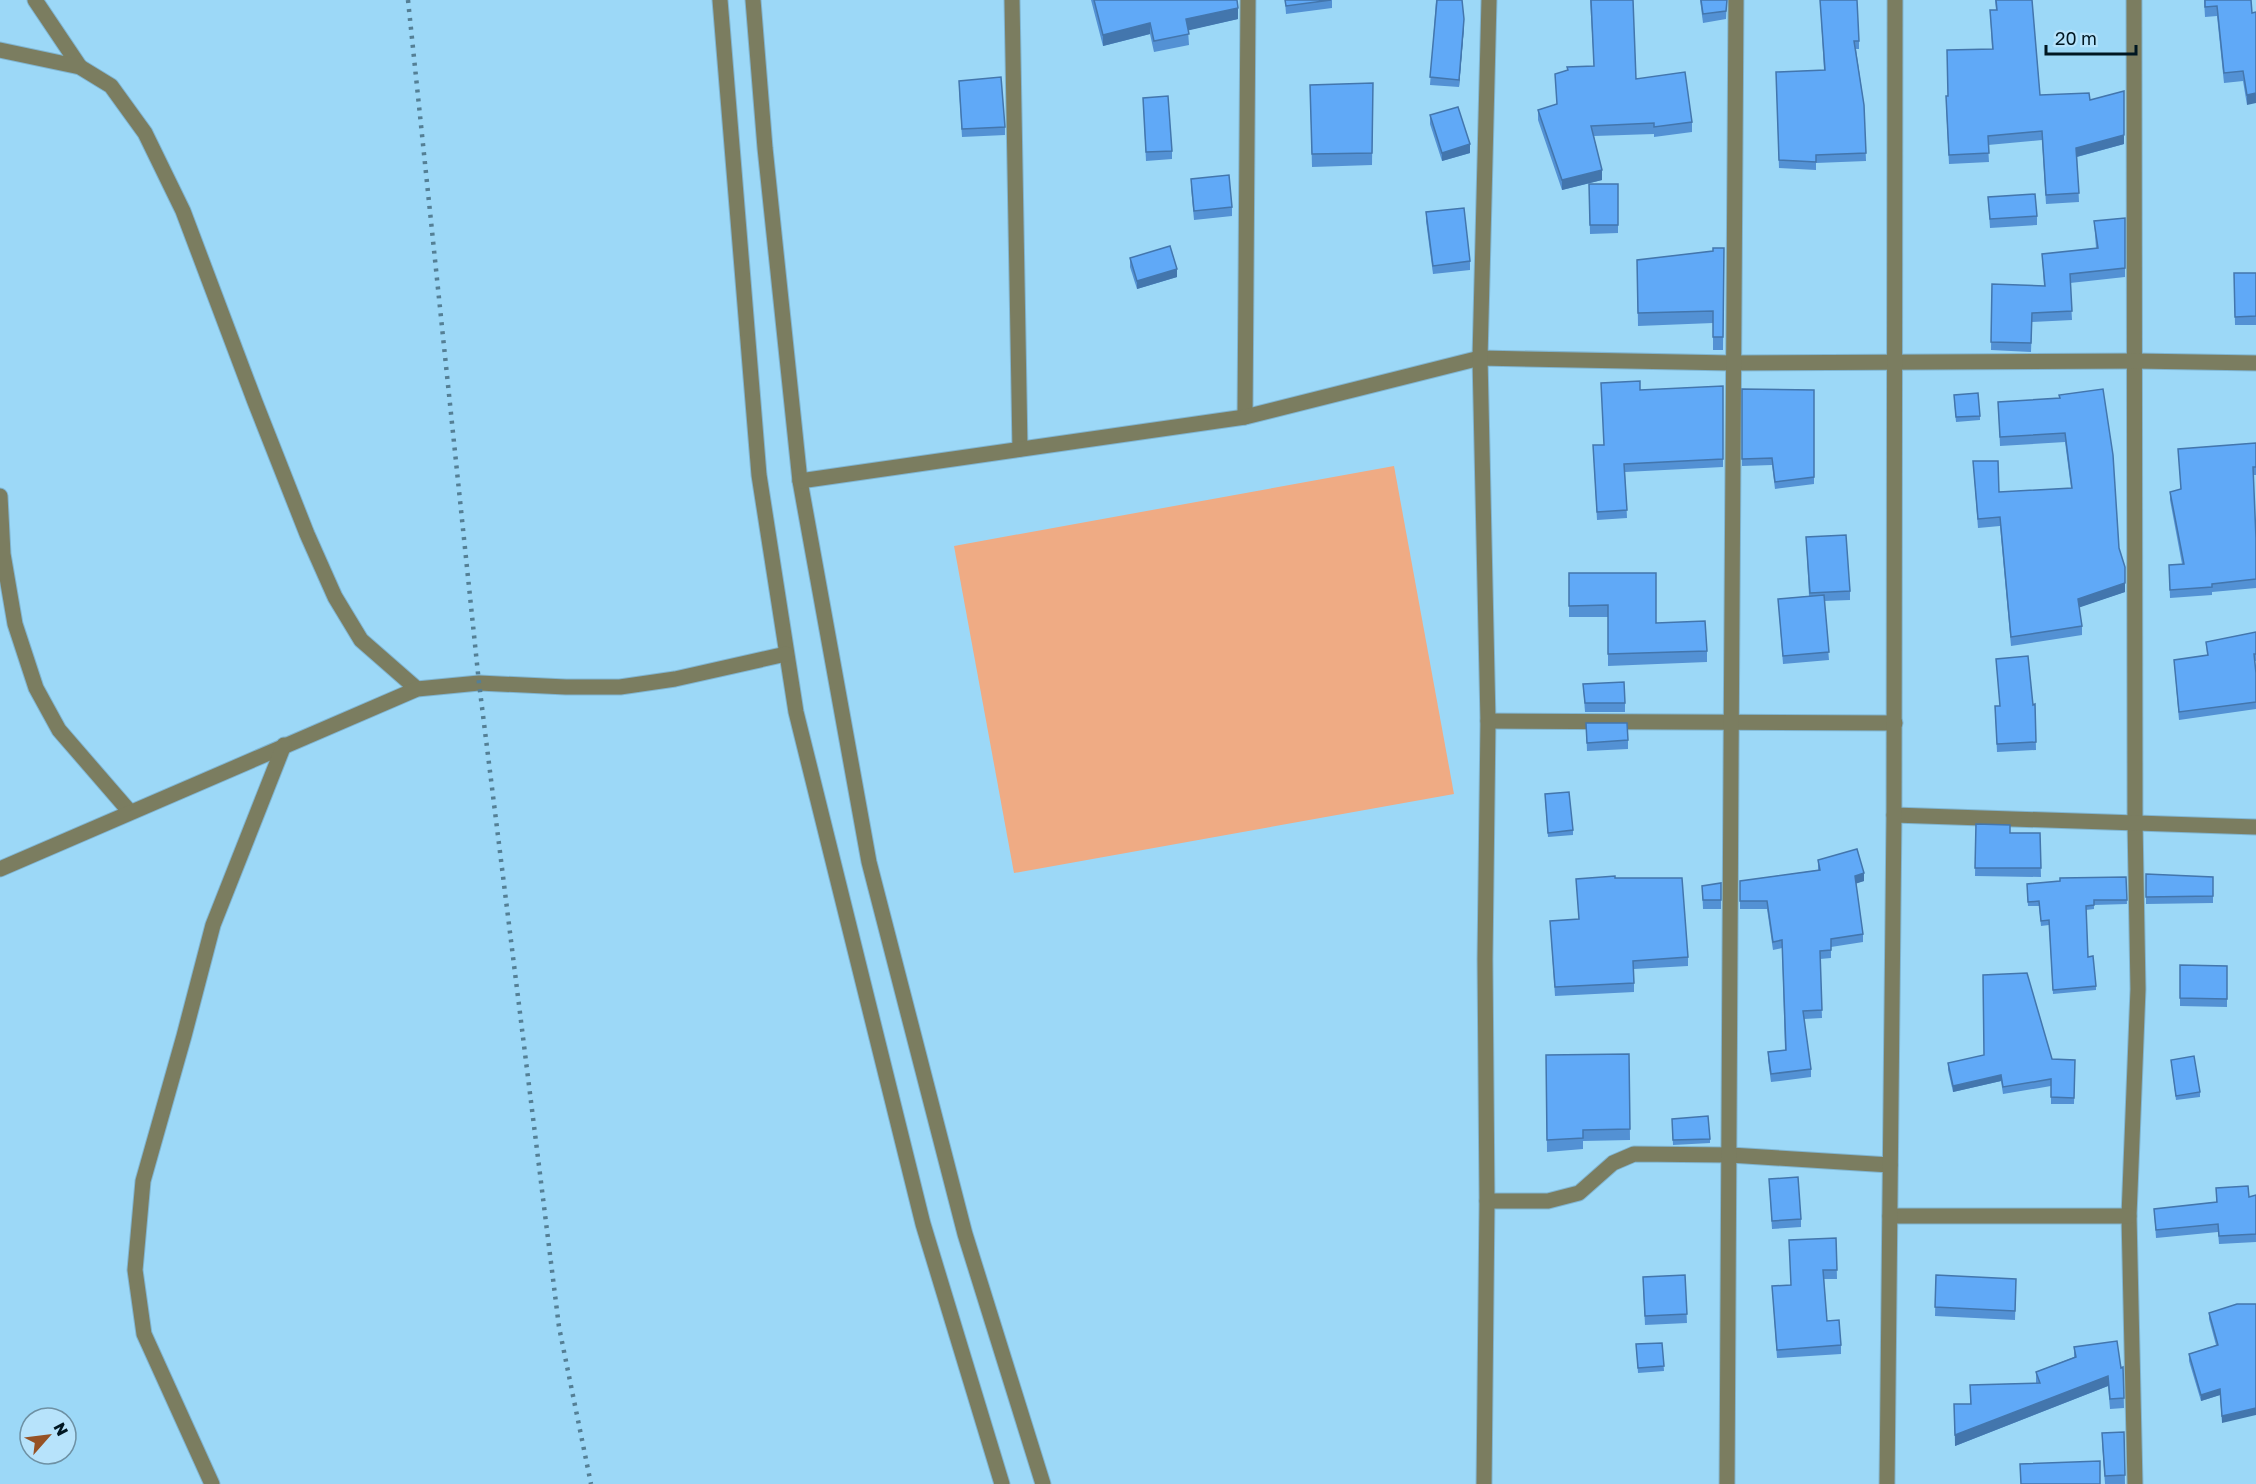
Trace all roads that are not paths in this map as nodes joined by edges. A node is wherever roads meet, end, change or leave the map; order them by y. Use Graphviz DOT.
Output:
graph roads {
  1 [pos="35,0"];
  2 [pos="720,0"];
  3 [pos="753,0"];
  4 [pos="1011,0"];
  5 [pos="1248,0"];
  6 [pos="1489,0"];
  7 [pos="1736,0"];
  8 [pos="1895,0"];
  9 [pos="2134,0"];
  10 [pos="0,50"];
  11 [pos="80,67"];
  12 [pos="1480,358"];
  13 [pos="2136,361"];
  14 [pos="1731,363"];
  15 [pos="1896,363"];
  16 [pos="2256,363"];
  17 [pos="1245,417"];
  18 [pos="1020,449"];
  19 [pos="800,481"];
  20 [pos="0,496"];
  21 [pos="786,654"];
  22 [pos="417,689"];
  23 [pos="1488,721"];
  24 [pos="1731,721"];
  25 [pos="1895,723"];
  26 [pos="284,746"];
  27 [pos="130,812"];
  28 [pos="1894,815"];
  29 [pos="2135,822"];
  30 [pos="2256,827"];
  31 [pos="0,868"];
  32 [pos="1730,1155"];
  33 [pos="1890,1165"];
  34 [pos="1487,1201"];
  35 [pos="1890,1215"];
  36 [pos="2129,1216"];
  37 [pos="212,1484"];
  38 [pos="1002,1484"];
  39 [pos="1043,1484"];
  40 [pos="1484,1484"];
  41 [pos="1727,1484"];
  42 [pos="1887,1484"];
  43 [pos="2135,1484"];
  1 -- 11 [label="street"];
  2 -- 21 [label="street"];
  3 -- 19 [label="street"];
  4 -- 18 [label="street"];
  5 -- 17 [label="street"];
  6 -- 12 [label="street"];
  7 -- 14 [label="street"];
  8 -- 15 [label="street"];
  9 -- 13 [label="street"];
  10 -- 11 [label="street"];
  11 -- 22 [label="street"];
  12 -- 14 [label="street"];
  12 -- 17 [label="street"];
  12 -- 23 [label="street"];
  13 -- 15 [label="street"];
  13 -- 16 [label="street"];
  13 -- 29 [label="street"];
  14 -- 15 [label="street"];
  14 -- 24 [label="street"];
  15 -- 25 [label="street"];
  17 -- 18 [label="street"];
  18 -- 19 [label="street"];
  19 -- 39 [label="street"];
  20 -- 27 [label="street"];
  21 -- 22 [label="street"];
  21 -- 38 [label="street"];
  22 -- 26 [label="street"];
  23 -- 24 [label="street"];
  23 -- 34 [label="street"];
  24 -- 25 [label="street"];
  24 -- 32 [label="street"];
  25 -- 28 [label="street"];
  26 -- 27 [label="street"];
  26 -- 37 [label="street"];
  27 -- 31 [label="street"];
  28 -- 29 [label="street"];
  28 -- 33 [label="street"];
  29 -- 30 [label="street"];
  29 -- 36 [label="street"];
  32 -- 33 [label="street"];
  32 -- 34 [label="street"];
  32 -- 41 [label="street"];
  33 -- 35 [label="street"];
  34 -- 40 [label="street"];
  35 -- 36 [label="street"];
  35 -- 42 [label="street"];
  36 -- 43 [label="street"];
}
